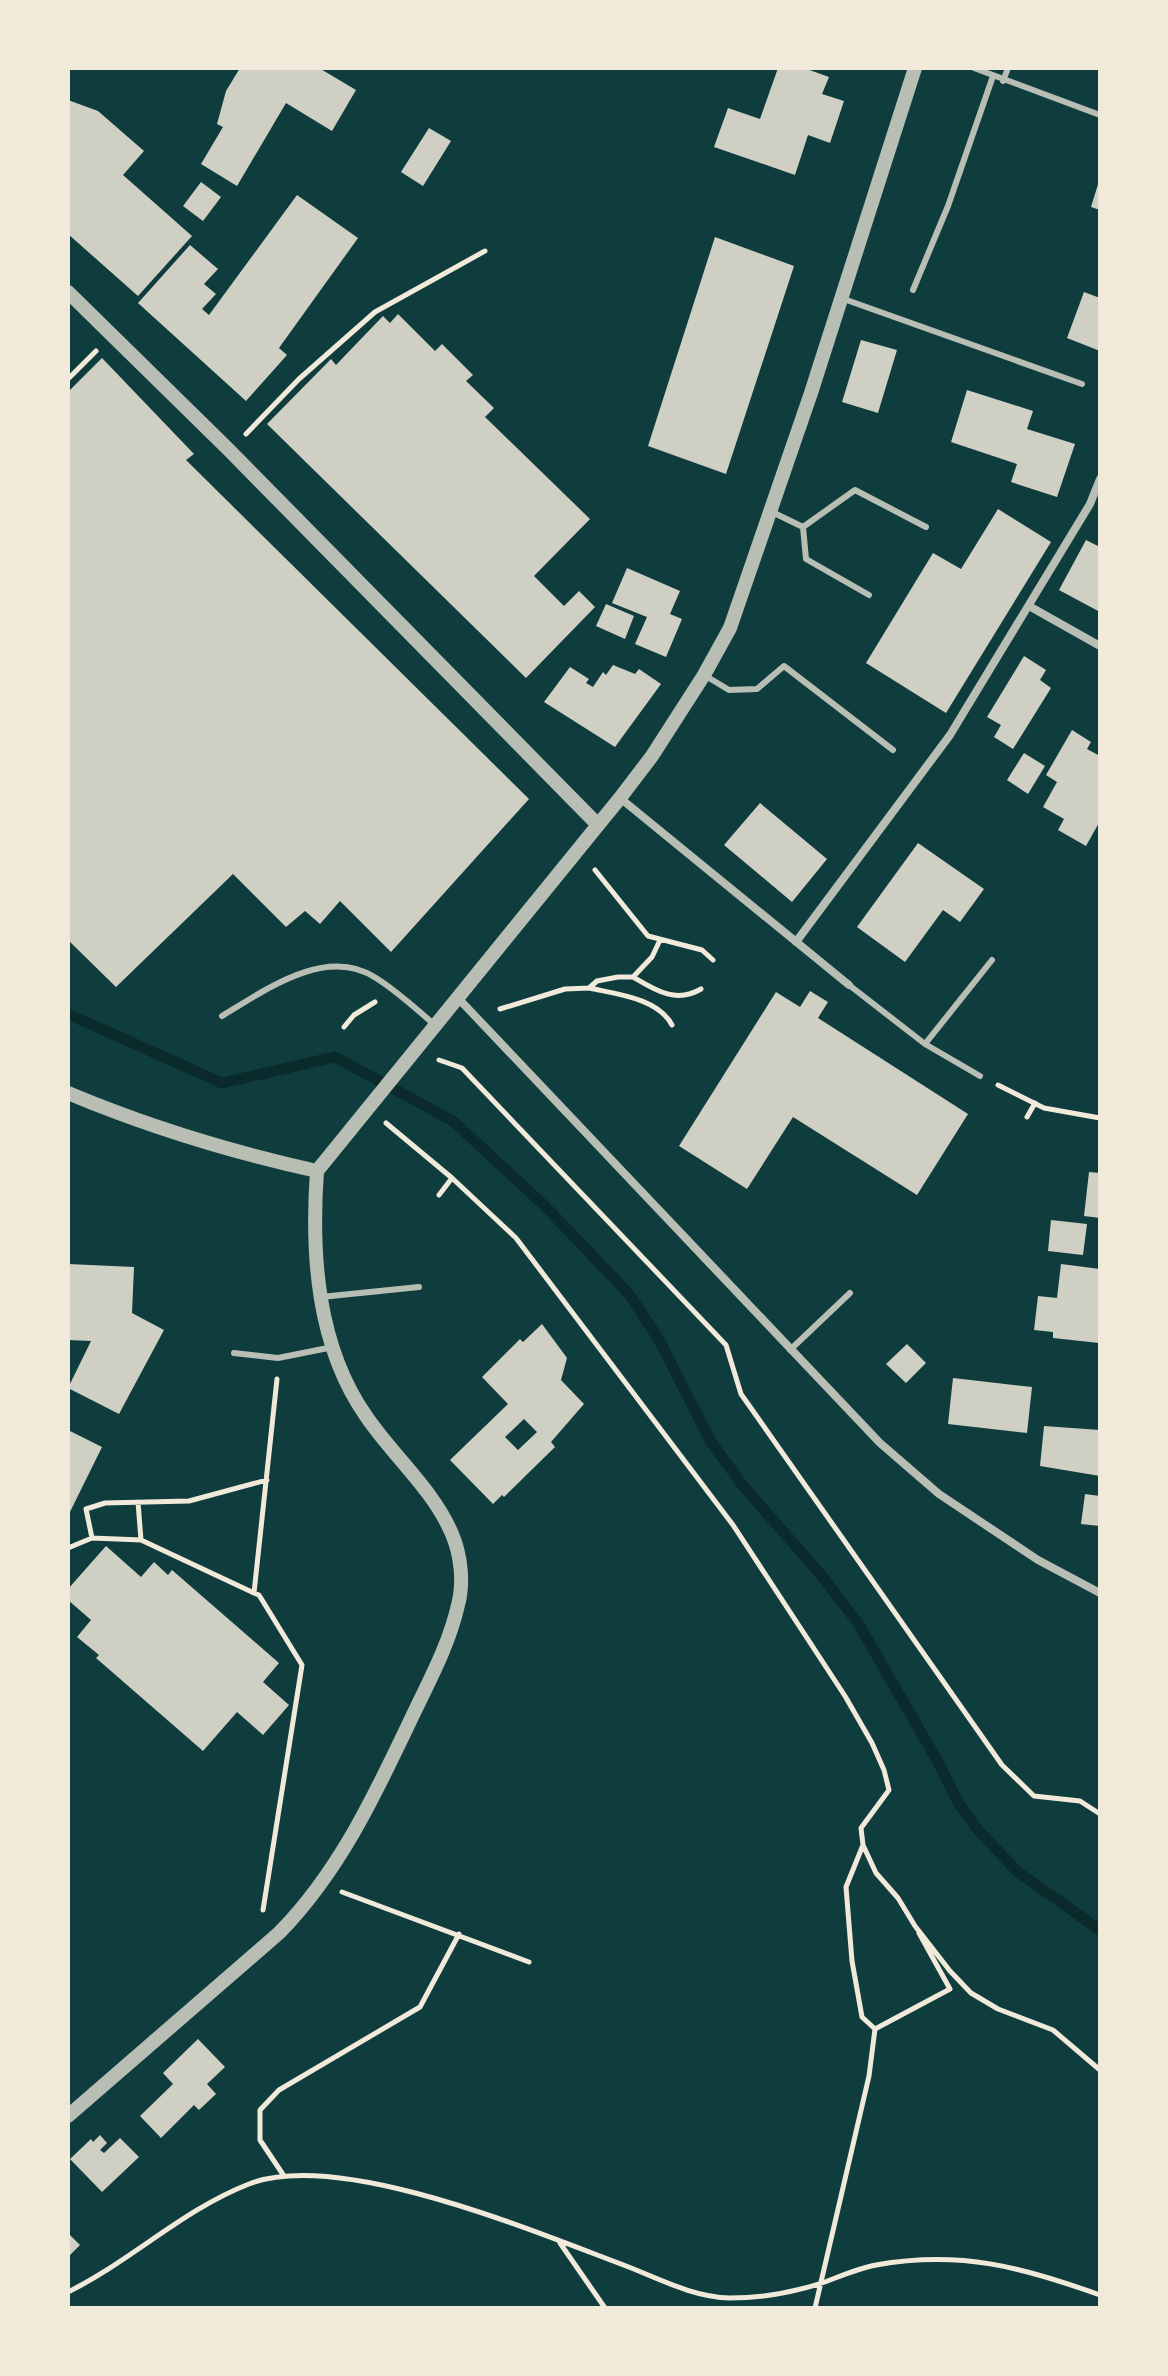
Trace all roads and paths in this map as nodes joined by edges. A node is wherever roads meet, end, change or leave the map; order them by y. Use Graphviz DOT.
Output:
graph roads {
  1 [pos="915,68"];
  2 [pos="974,68"];
  3 [pos="1008,68"];
  4 [pos="993,76"];
  5 [pos="1003,81"];
  6 [pos="1100,115"];
  7 [pos="485,251"];
  8 [pos="913,290"];
  9 [pos="68,292"];
  10 [pos="841,298"];
  11 [pos="112,335"];
  12 [pos="68,379"];
  13 [pos="1082,384"];
  14 [pos="259,421"];
  15 [pos="1100,479"];
  16 [pos="770,511"];
  17 [pos="803,527"];
  18 [pos="926,527"];
  19 [pos="869,595"];
  20 [pos="1029,606"];
  21 [pos="1100,646"];
  22 [pos="704,675"];
  23 [pos="893,750"];
  24 [pos="620,798"];
  25 [pos="598,825"];
  26 [pos="579,849"];
  27 [pos="660,940"];
  28 [pos="796,942"];
  29 [pos="713,960"];
  30 [pos="992,960"];
  31 [pos="633,977"];
  32 [pos="849,985"];
  33 [pos="589,988"];
  34 [pos="701,989"];
  35 [pos="393,992"];
  36 [pos="457,997"];
  37 [pos="222,1016"];
  38 [pos="476,1017"];
  39 [pos="435,1025"];
  40 [pos="672,1025"];
  41 [pos="344,1027"];
  42 [pos="925,1044"];
  43 [pos="413,1052"];
  44 [pos="980,1076"];
  45 [pos="68,1093"];
  46 [pos="1035,1103"];
  47 [pos="369,1109"];
  48 [pos="1027,1117"];
  49 [pos="1100,1118"];
  50 [pos="317,1171"];
  51 [pos="452,1178"];
  52 [pos="439,1195"];
  53 [pos="419,1287"];
  54 [pos="850,1293"];
  55 [pos="321,1297"];
  56 [pos="333,1347"];
  57 [pos="790,1350"];
  58 [pos="234,1353"];
  59 [pos="278,1358"];
  60 [pos="267,1480"];
  61 [pos="138,1502"];
  62 [pos="92,1538"];
  63 [pos="141,1540"];
  64 [pos="68,1548"];
  65 [pos="254,1593"];
  66 [pos="1100,1593"];
  67 [pos="1100,1814"];
  68 [pos="863,1845"];
  69 [pos="323,1883"];
  70 [pos="262,1916"];
  71 [pos="915,1926"];
  72 [pos="459,1934"];
  73 [pos="529,1962"];
  74 [pos="875,2029"];
  75 [pos="1100,2070"];
  76 [pos="68,2116"];
  77 [pos="284,2177"];
  78 [pos="559,2241"];
  79 [pos="820,2284"];
  80 [pos="68,2292"];
  81 [pos="1100,2295"];
  82 [pos="605,2308"];
  83 [pos="815,2308"];
  1 -- 10 [label="street"];
  2 -- 4 [label="lane"];
  3 -- 5 [label="lane"];
  4 -- 5 [label="lane"];
  4 -- 8 [label="lane"];
  5 -- 6 [label="lane"];
  7 -- 14 [label="path"];
  9 -- 11 [label="street"];
  10 -- 13 [label="lane"];
  10 -- 16 [label="street"];
  11 -- 12 [label="path"];
  11 -- 25 [label="street"];
  15 -- 20 [label="street"];
  16 -- 17 [label="lane"];
  16 -- 22 [label="street"];
  17 -- 18 [label="lane"];
  17 -- 19 [label="lane"];
  20 -- 21 [label="street"];
  20 -- 28 [label="street"];
  22 -- 23 [label="lane"];
  22 -- 24 [label="street"];
  24 -- 25 [label="street"];
  24 -- 28 [label="street"];
  25 -- 26 [label="street"];
  26 -- 27 [label="path"];
  26 -- 36 [label="street"];
  27 -- 29 [label="path"];
  27 -- 31 [label="path"];
  28 -- 32 [label="street"];
  30 -- 42 [label="lane"];
  31 -- 33 [label="path"];
  31 -- 34 [label="path"];
  32 -- 42 [label="lane"];
  33 -- 38 [label="path"];
  33 -- 40 [label="path"];
  35 -- 37 [label="lane"];
  35 -- 39 [label="lane"];
  35 -- 41 [label="path"];
  36 -- 38 [label="street"];
  36 -- 39 [label="street"];
  38 -- 57 [label="street"];
  39 -- 43 [label="street"];
  42 -- 44 [label="lane"];
  43 -- 47 [label="street"];
  43 -- 67 [label="path"];
  44 -- 46 [label="path"];
  45 -- 50 [label="street"];
  46 -- 48 [label="path"];
  46 -- 49 [label="path"];
  47 -- 50 [label="street"];
  47 -- 51 [label="path"];
  50 -- 55 [label="street"];
  51 -- 52 [label="path"];
  51 -- 68 [label="path"];
  53 -- 55 [label="lane"];
  54 -- 57 [label="lane"];
  55 -- 56 [label="street"];
  56 -- 59 [label="lane"];
  56 -- 69 [label="street"];
  57 -- 66 [label="street"];
  58 -- 59 [label="lane"];
  59 -- 60 [label="path"];
  60 -- 61 [label="path"];
  60 -- 65 [label="path"];
  61 -- 62 [label="path"];
  61 -- 63 [label="path"];
  62 -- 63 [label="path"];
  62 -- 64 [label="path"];
  63 -- 65 [label="path"];
  65 -- 70 [label="path"];
  68 -- 71 [label="path"];
  68 -- 74 [label="path"];
  69 -- 72 [label="path"];
  69 -- 76 [label="street"];
  71 -- 74 [label="path"];
  71 -- 75 [label="path"];
  72 -- 73 [label="path"];
  72 -- 77 [label="path"];
  74 -- 79 [label="path"];
  77 -- 78 [label="path"];
  77 -- 80 [label="path"];
  78 -- 79 [label="path"];
  78 -- 82 [label="path"];
  79 -- 81 [label="path"];
  79 -- 83 [label="path"];
}
